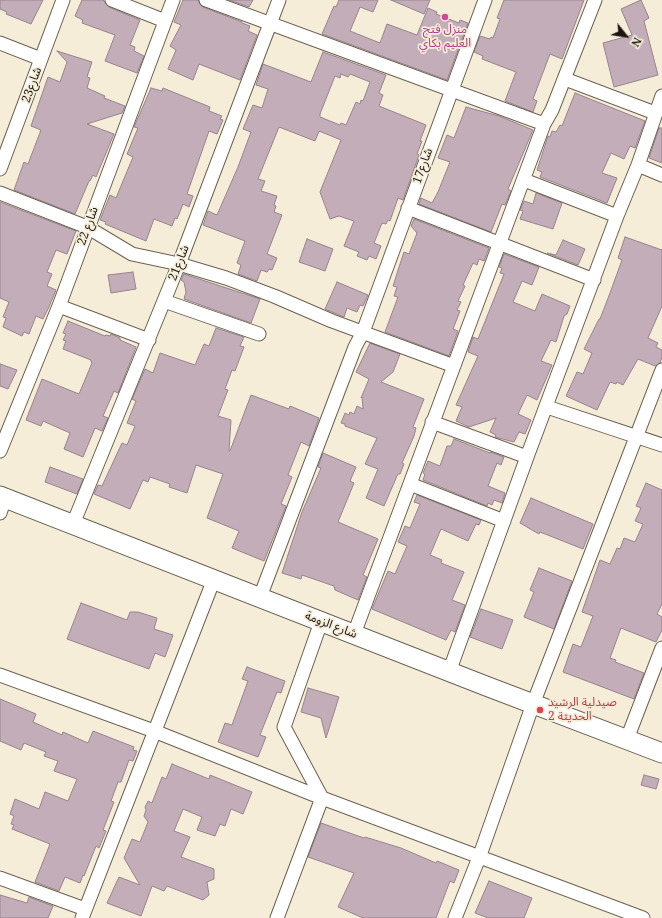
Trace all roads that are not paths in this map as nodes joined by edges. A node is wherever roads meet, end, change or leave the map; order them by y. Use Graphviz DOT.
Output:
graph roads {
  1 [pos="63,0"];
  2 [pos="112,0"];
  3 [pos="173,0"];
  4 [pos="206,0"];
  5 [pos="279,0"];
  6 [pos="485,0"];
  7 [pos="595,0"];
  8 [pos="165,21"];
  9 [pos="270,25"];
  10 [pos="0,43"];
  11 [pos="41,59"];
  12 [pos="564,79"];
  13 [pos="451,90"];
  14 [pos="662,96"];
  15 [pos="655,113"];
  16 [pos="544,124"];
  17 [pos="638,165"];
  18 [pos="0,169"];
  19 [pos="662,175"];
  20 [pos="524,180"];
  21 [pos="0,193"];
  22 [pos="408,208"];
  23 [pos="617,216"];
  24 [pos="87,227"];
  25 [pos="500,245"];
  26 [pos="179,264"];
  27 [pos="594,280"];
  28 [pos="164,301"];
  29 [pos="59,306"];
  30 [pos="362,332"];
  31 [pos="259,334"];
  32 [pos="149,340"];
  33 [pos="454,366"];
  34 [pos="662,370"];
  35 [pos="547,408"];
  36 [pos="432,422"];
  37 [pos="636,436"];
  38 [pos="662,445"];
  39 [pos="0,451"];
  40 [pos="527,457"];
  41 [pos="410,484"];
  42 [pos="2,502"];
  43 [pos="504,521"];
  44 [pos="72,524"];
  45 [pos="214,579"];
  46 [pos="260,597"];
  47 [pos="321,622"];
  48 [pos="354,634"];
  49 [pos="662,648"];
  50 [pos="449,672"];
  51 [pos="0,675"];
  52 [pos="533,704"];
  53 [pos="154,731"];
  54 [pos="627,739"];
  55 [pos="662,753"];
  56 [pos="322,798"];
  57 [pos="480,855"];
  58 [pos="0,878"];
  59 [pos="83,914"];
  60 [pos="277,918"];
  61 [pos="455,918"];
  62 [pos="643,918"];
  1 -- 11 [label="street, شارع23"];
  2 -- 8 [label="street"];
  3 -- 8 [label="street, شارع 22"];
  4 -- 9 [label="street"];
  5 -- 9 [label="street, شارع21"];
  6 -- 13 [label="street, شارع17"];
  7 -- 12 [label="street"];
  8 -- 24 [label="street, شارع 22"];
  9 -- 13 [label="street"];
  9 -- 26 [label="street, شارع21"];
  10 -- 11 [label="street"];
  11 -- 18 [label="street, شارع23"];
  12 -- 15 [label="street"];
  12 -- 16 [label="street"];
  13 -- 16 [label="street"];
  13 -- 22 [label="street, شارع17"];
  14 -- 15 [label="street"];
  15 -- 17 [label="street"];
  16 -- 20 [label="street"];
  17 -- 19 [label="street"];
  17 -- 23 [label="street"];
  20 -- 23 [label="street"];
  20 -- 25 [label="street"];
  21 -- 24 [label="street"];
  22 -- 25 [label="street"];
  22 -- 30 [label="street, شارع17"];
  23 -- 27 [label="street"];
  24 -- 26 [label="street"];
  24 -- 29 [label="street, شارع 22"];
  25 -- 27 [label="street"];
  25 -- 33 [label="street"];
  26 -- 28 [label="street, شارع21"];
  26 -- 30 [label="street"];
  27 -- 35 [label="street"];
  28 -- 31 [label="street"];
  28 -- 32 [label="street, شارع21"];
  29 -- 32 [label="street"];
  29 -- 39 [label="street, شارع 22"];
  30 -- 33 [label="street"];
  30 -- 46 [label="street, شارع17"];
  32 -- 44 [label="street, شارع21"];
  33 -- 36 [label="street"];
  34 -- 37 [label="street"];
  35 -- 37 [label="street"];
  35 -- 40 [label="street"];
  36 -- 40 [label="street"];
  36 -- 41 [label="street"];
  37 -- 38 [label="street"];
  37 -- 52 [label="street"];
  40 -- 43 [label="street"];
  41 -- 43 [label="street"];
  41 -- 48 [label="street"];
  42 -- 44 [label="street, شارع الزومة"];
  43 -- 50 [label="street"];
  44 -- 45 [label="street, شارع الزومة"];
  45 -- 46 [label="street, شارع الزومة"];
  45 -- 53 [label="street"];
  46 -- 47 [label="street, شارع الزومة"];
  47 -- 48 [label="street, شارع الزومة"];
  47 -- 56 [label="street"];
  48 -- 50 [label="street, شارع الزومة"];
  49 -- 54 [label="street"];
  50 -- 52 [label="street, شارع الزومة"];
  51 -- 53 [label="street"];
  52 -- 54 [label="street, شارع الزومة"];
  52 -- 57 [label="street"];
  53 -- 56 [label="street"];
  53 -- 59 [label="street"];
  54 -- 55 [label="street, شارع الزومة"];
  56 -- 57 [label="street"];
  56 -- 60 [label="street"];
  57 -- 61 [label="street"];
  57 -- 62 [label="street"];
  58 -- 59 [label="street"];
}
